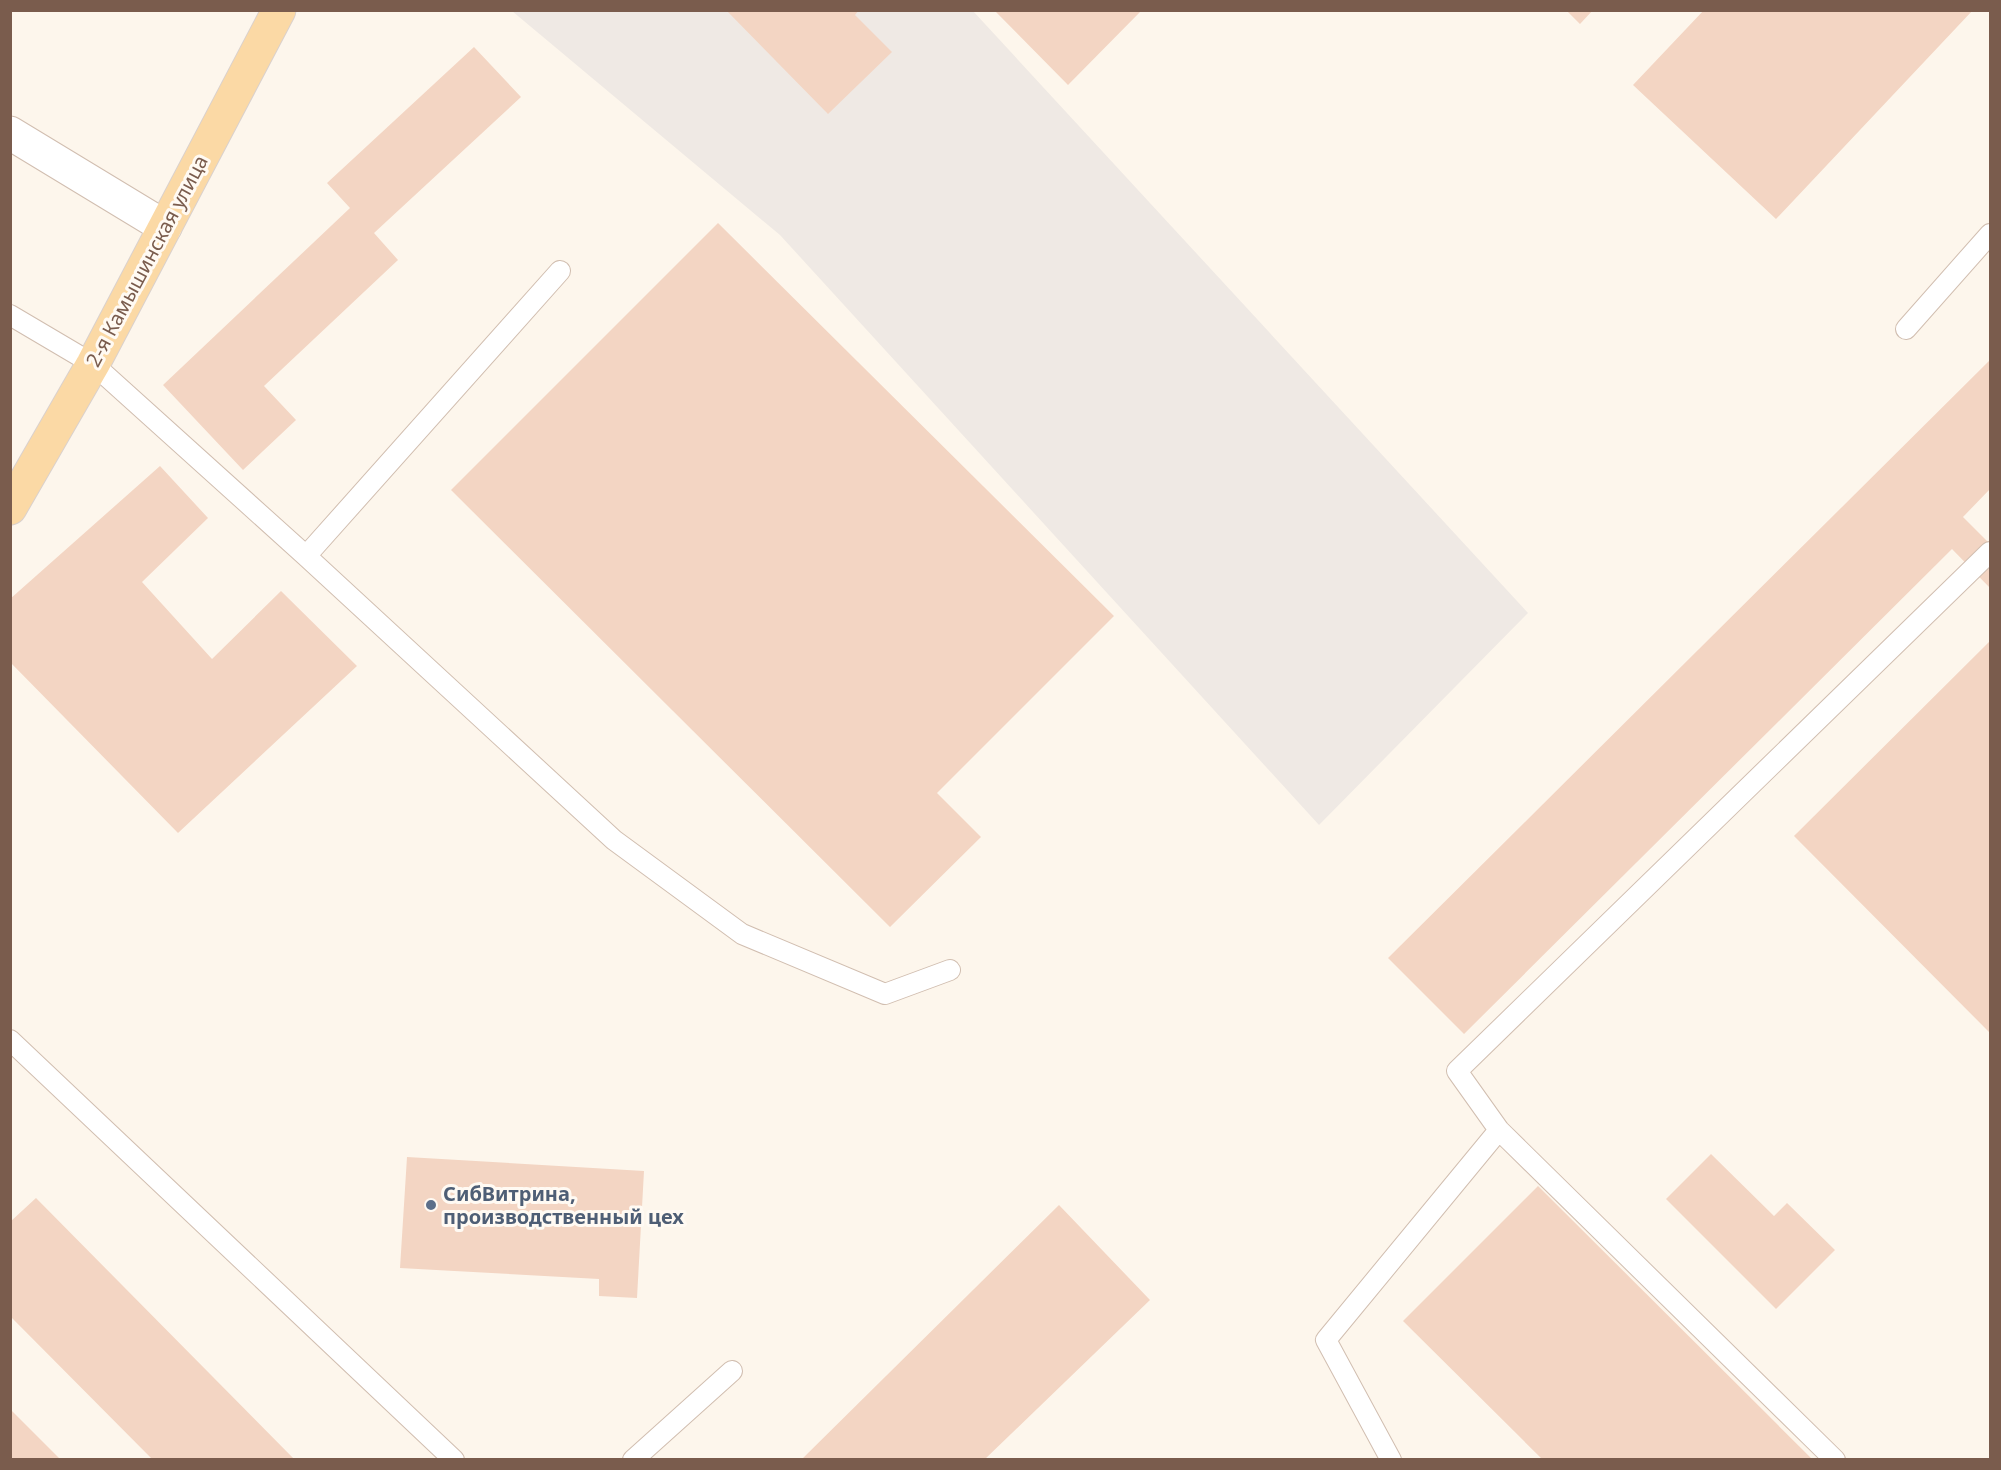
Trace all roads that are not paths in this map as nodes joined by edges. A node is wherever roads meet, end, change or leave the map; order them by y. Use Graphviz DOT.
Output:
graph roads {
  1 [pos="279,10"];
  2 [pos="10,133"];
  3 [pos="165,227"];
  4 [pos="1990,234"];
  5 [pos="560,271"];
  6 [pos="10,315"];
  7 [pos="1906,329"];
  8 [pos="93,364"];
  9 [pos="10,508"];
  10 [pos="1990,552"];
  11 [pos="306,556"];
  12 [pos="950,970"];
  13 [pos="10,1040"];
  14 [pos="1499,1130"];
  15 [pos="732,1371"];
  16 [pos="454,1460"];
  17 [pos="633,1460"];
  18 [pos="1391,1460"];
  19 [pos="1835,1460"];
  1 -- 3 [label="main road, 2-я Камышинская улица"];
  2 -- 3 [label="street"];
  3 -- 8 [label="main road, 2-я Камышинская улица"];
  4 -- 7 [label="lane"];
  5 -- 11 [label="lane"];
  6 -- 8 [label="lane"];
  8 -- 9 [label="main road, 2-я Камышинская улица"];
  8 -- 11 [label="lane"];
  10 -- 14 [label="lane"];
  11 -- 12 [label="lane"];
  13 -- 16 [label="lane"];
  14 -- 18 [label="lane"];
  14 -- 19 [label="lane"];
  15 -- 17 [label="lane"];
}
